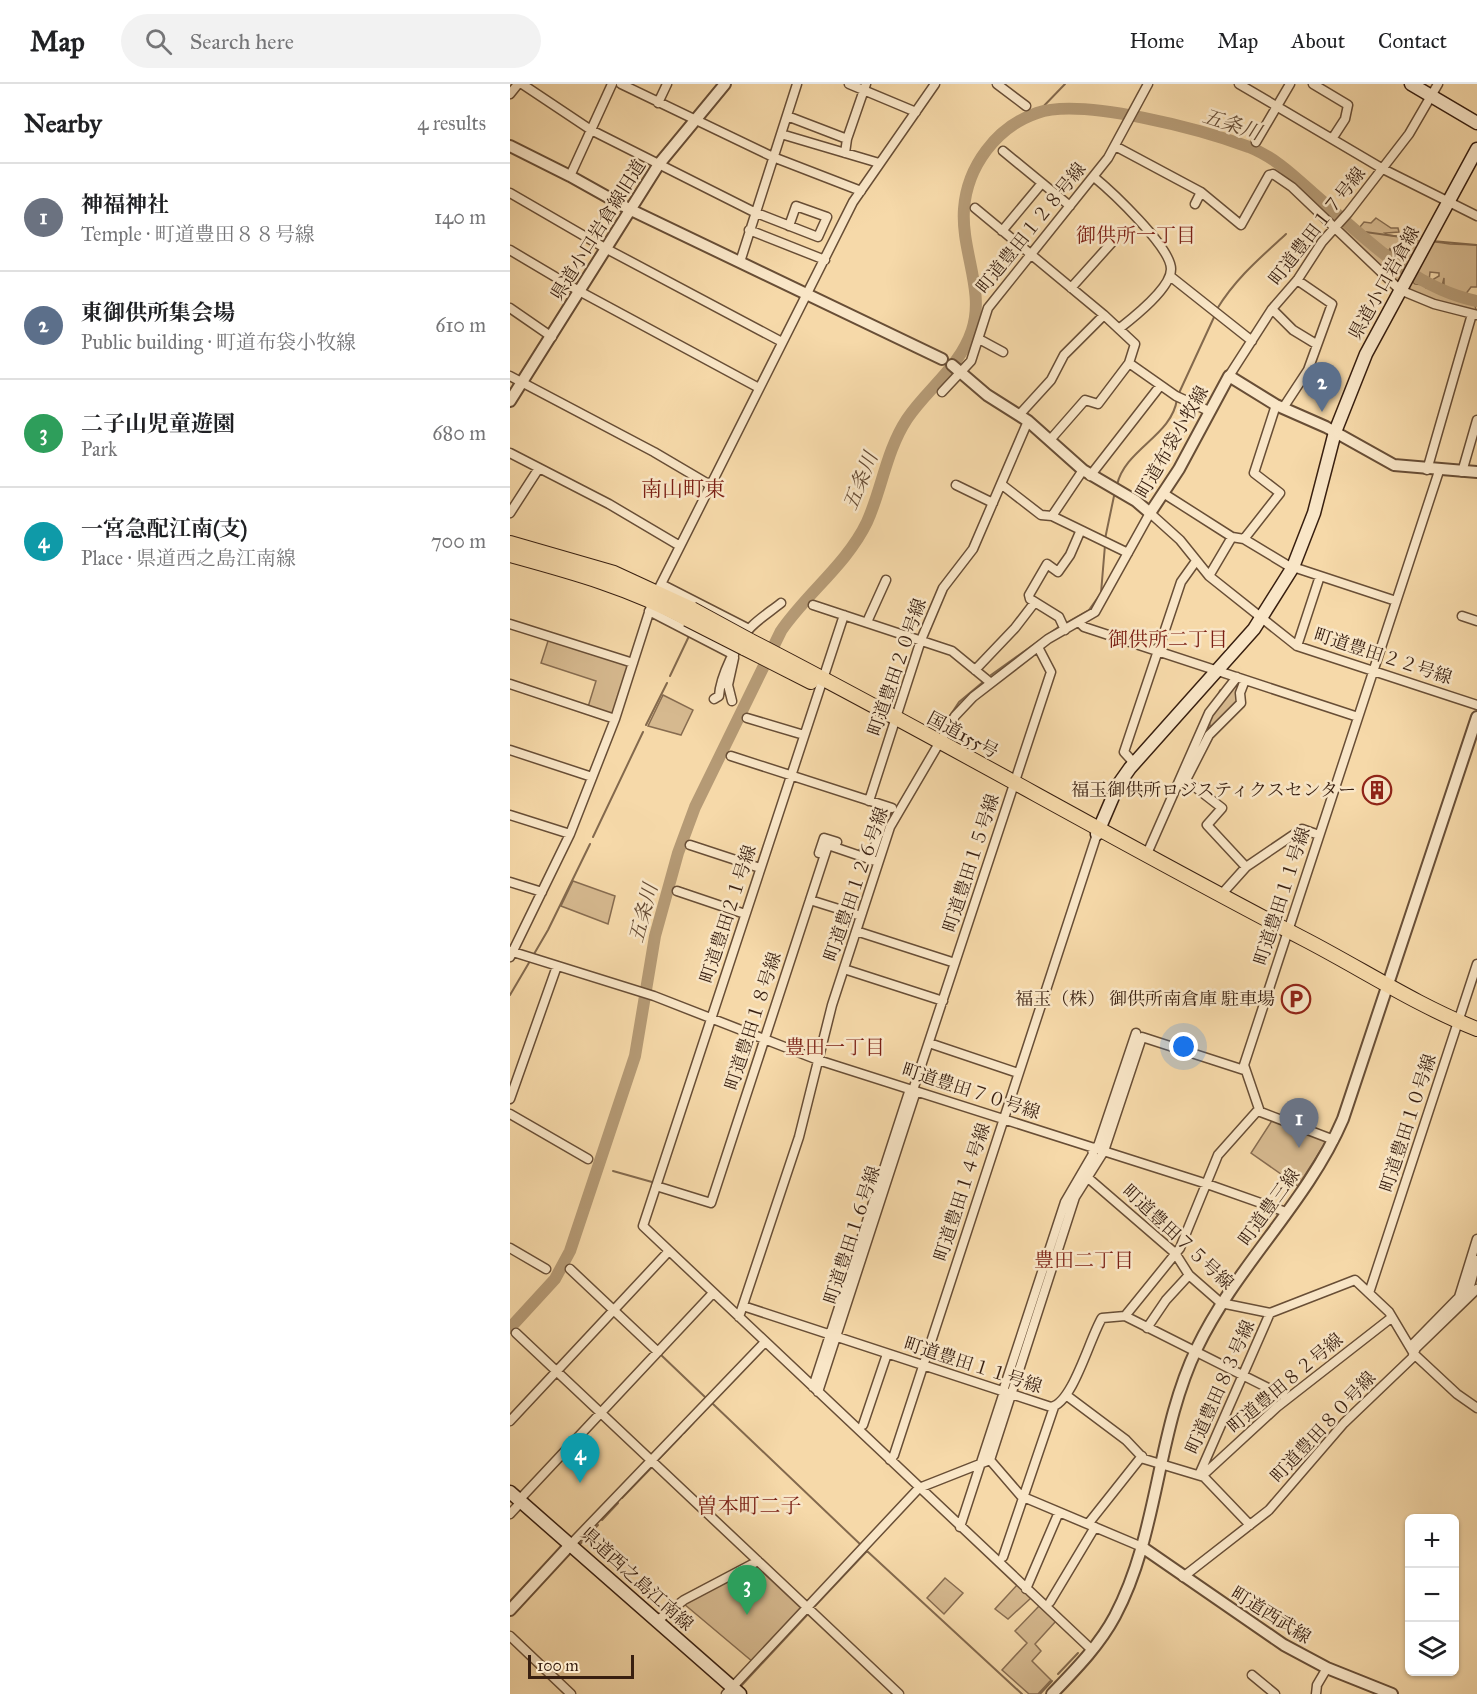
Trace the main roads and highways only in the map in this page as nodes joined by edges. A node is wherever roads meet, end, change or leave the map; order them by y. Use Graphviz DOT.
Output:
graph roads {
  1 [pos="1411,84"];
  2 [pos="1477,123"];
  3 [pos="1477,149"];
  4 [pos="510,543"];
  5 [pos="510,555"];
  6 [pos="655,596"];
  7 [pos="1098,833"];
  8 [pos="1287,933"];
  9 [pos="1477,1029"];
  10 [pos="517,1497"];
  11 [pos="733,1692"];
  1 -- 2 [label="main road"];
  3 -- 7 [label="main road, 県道小口岩倉線"];
  4 -- 6 [label="highway, 国道155号"];
  5 -- 6 [label="highway, 国道155号"];
  6 -- 7 [label="highway, 国道155号, bridge"];
  7 -- 8 [label="highway, 国道155号"];
  7 -- 8 [label="highway, 国道155号"];
  8 -- 9 [label="highway, 国道155号"];
  10 -- 11 [label="main road, 県道西之島江南線"];
}
